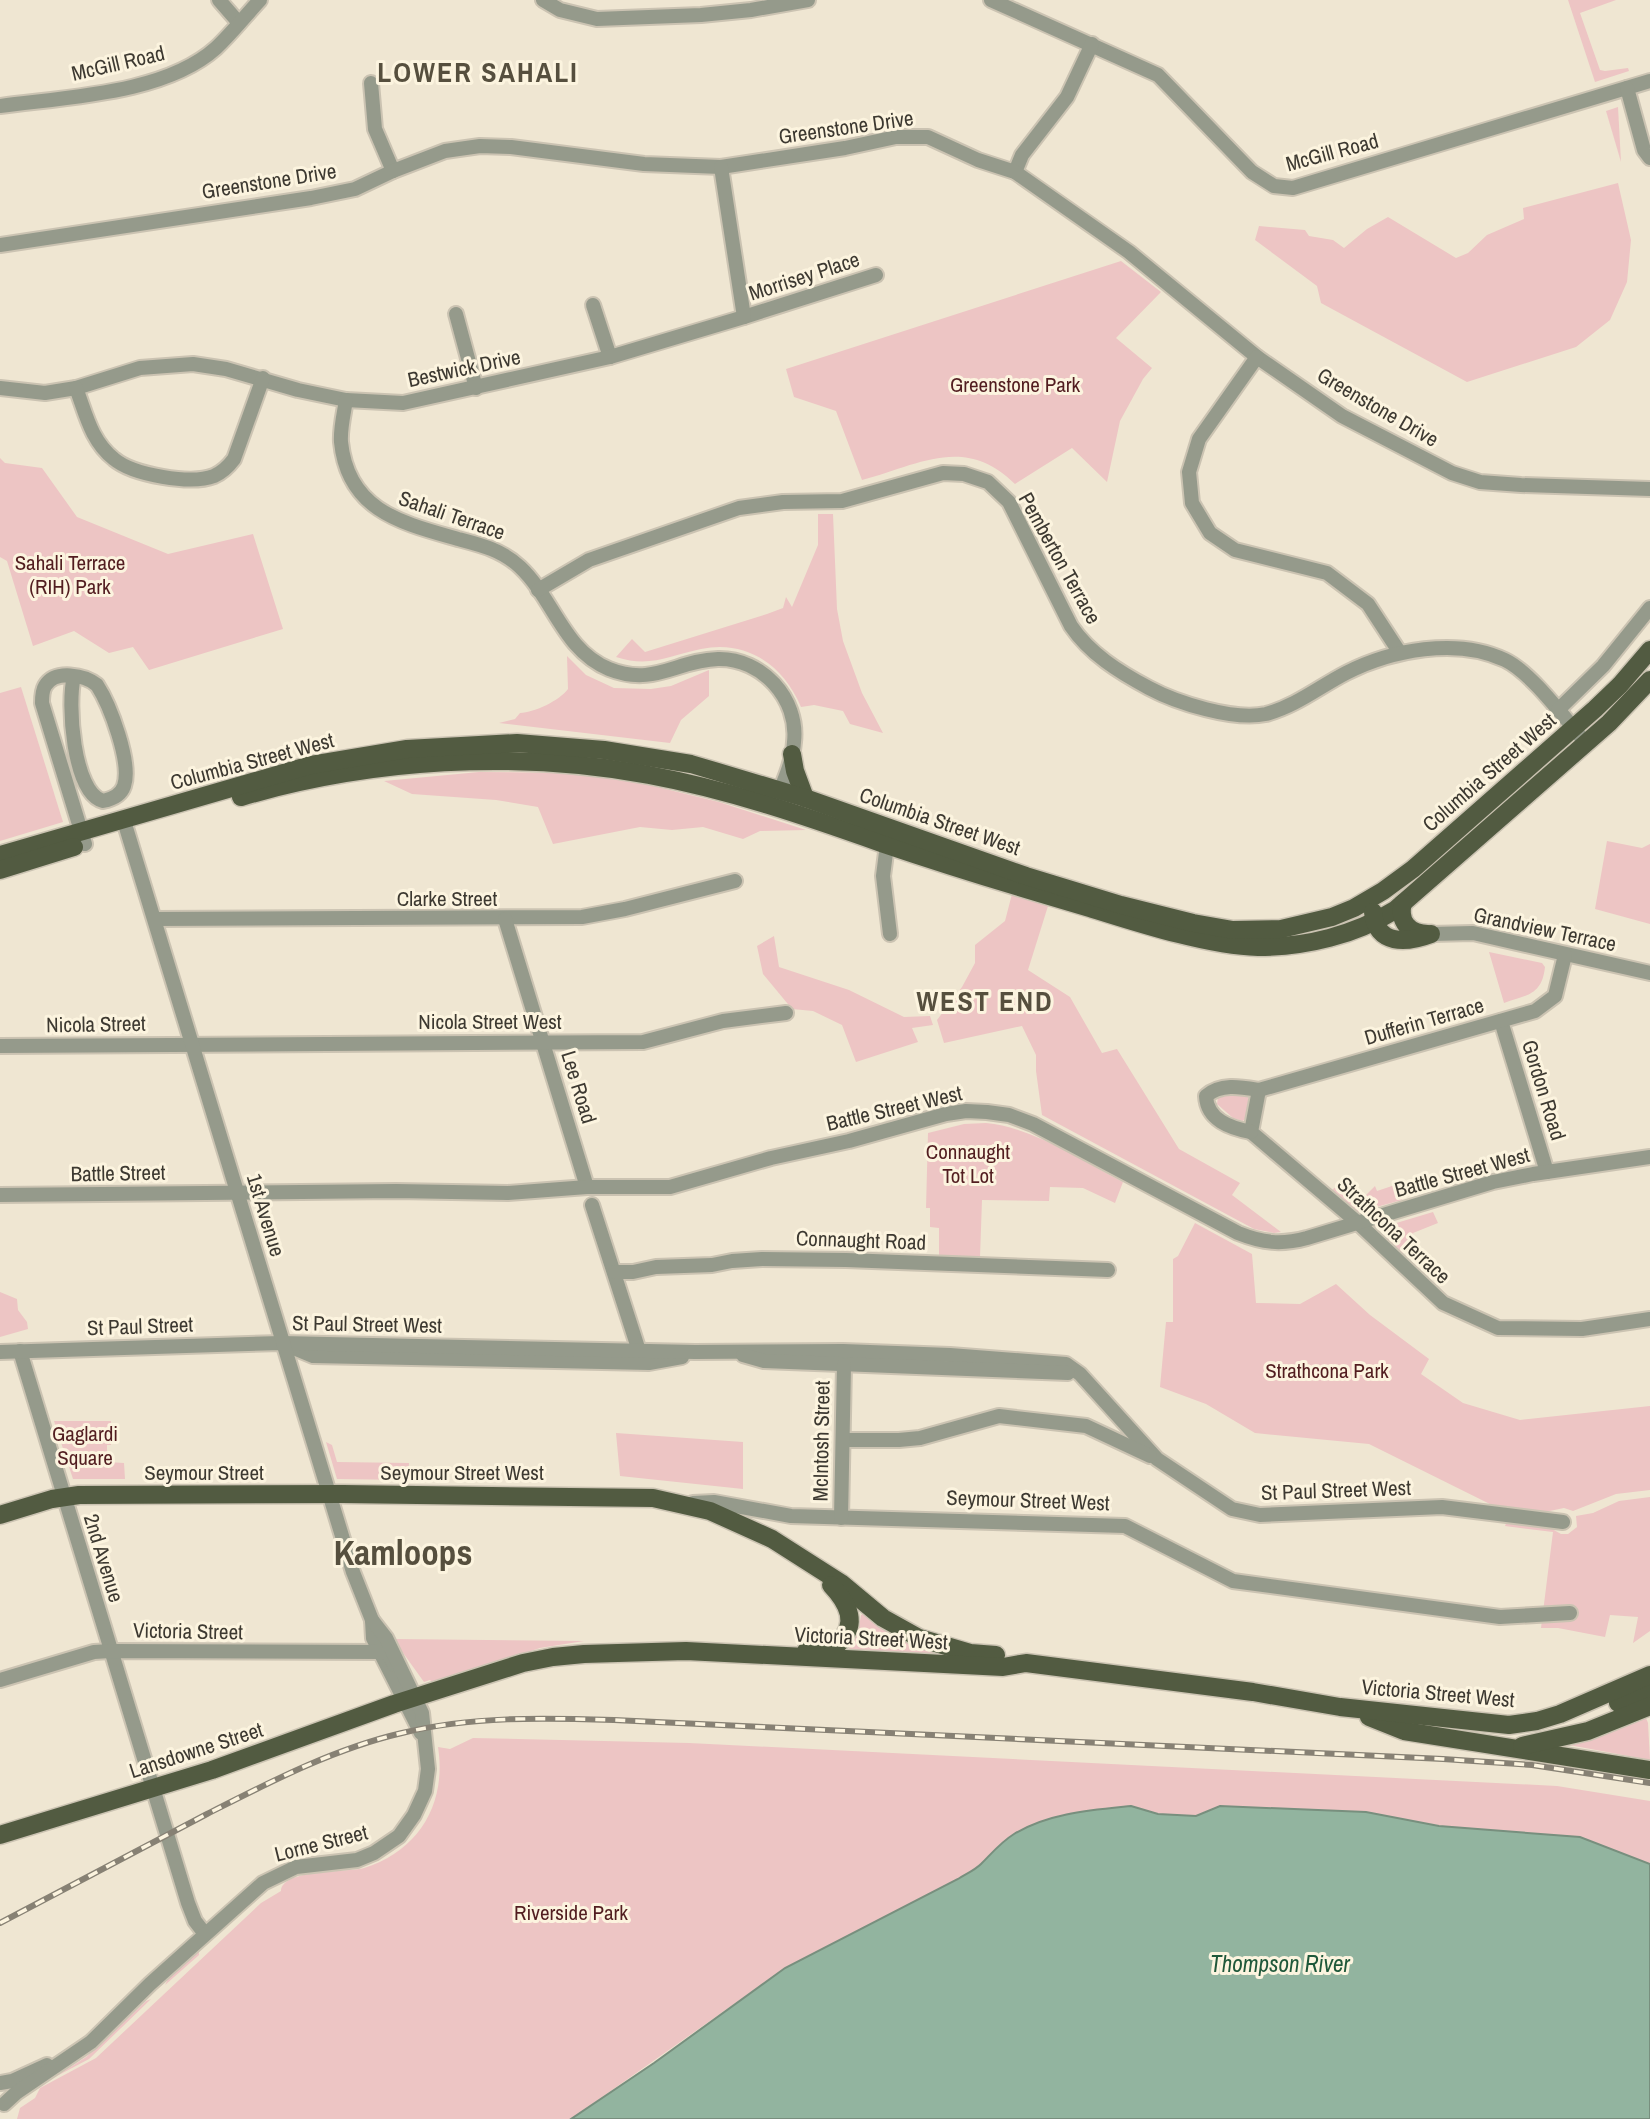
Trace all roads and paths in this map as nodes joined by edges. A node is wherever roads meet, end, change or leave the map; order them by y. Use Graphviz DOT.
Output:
graph roads {
  1 [pos="219,0"];
  2 [pos="260,0"];
  3 [pos="543,0"];
  4 [pos="808,0"];
  5 [pos="991,0"];
  6 [pos="239,23"];
  7 [pos="1092,44"];
  8 [pos="1650,81"];
  9 [pos="371,83"];
  10 [pos="1627,88"];
  11 [pos="0,106"];
  12 [pos="1650,159"];
  13 [pos="721,167"];
  14 [pos="393,171"];
  15 [pos="1015,172"];
  16 [pos="0,245"];
  17 [pos="876,275"];
  18 [pos="593,305"];
  19 [pos="456,314"];
  20 [pos="744,317"];
  21 [pos="610,357"];
  22 [pos="1257,357"];
  23 [pos="263,378"];
  24 [pos="0,388"];
  25 [pos="76,388"];
  26 [pos="476,388"];
  27 [pos="346,400"];
  28 [pos="1650,489"];
  29 [pos="538,590"];
  30 [pos="1650,608"];
  31 [pos="1650,650"];
  32 [pos="1400,653"];
  33 [pos="74,677"];
  34 [pos="1650,680"];
  35 [pos="1558,710"];
  36 [pos="1573,729"];
  37 [pos="1586,743"];
  38 [pos="792,754"];
  39 [pos="780,790"];
  40 [pos="805,798"];
  41 [pos="774,808"];
  42 [pos="126,826"];
  43 [pos="888,836"];
  44 [pos="83,838"];
  45 [pos="0,855"];
  46 [pos="0,870"];
  47 [pos="735,881"];
  48 [pos="1373,898"];
  49 [pos="1403,903"];
  50 [pos="156,919"];
  51 [pos="505,919"];
  52 [pos="1374,922"];
  53 [pos="890,933"];
  54 [pos="1431,934"];
  55 [pos="1566,955"];
  56 [pos="1650,973"];
  57 [pos="786,1013"];
  58 [pos="1501,1021"];
  59 [pos="543,1041"];
  60 [pos="192,1045"];
  61 [pos="0,1046"];
  62 [pos="1259,1090"];
  63 [pos="1206,1096"];
  64 [pos="1251,1132"];
  65 [pos="1650,1157"];
  66 [pos="1547,1172"];
  67 [pos="587,1187"];
  68 [pos="237,1193"];
  69 [pos="0,1195"];
  70 [pos="592,1205"];
  71 [pos="1357,1222"];
  72 [pos="1108,1270"];
  73 [pos="615,1272"];
  74 [pos="1650,1320"];
  75 [pos="281,1343"];
  76 [pos="20,1351"];
  77 [pos="639,1351"];
  78 [pos="732,1351"];
  79 [pos="0,1352"];
  80 [pos="695,1352"];
  81 [pos="844,1365"];
  82 [pos="1080,1374"];
  83 [pos="843,1440"];
  84 [pos="1157,1459"];
  85 [pos="327,1494"];
  86 [pos="64,1497"];
  87 [pos="680,1503"];
  88 [pos="0,1515"];
  89 [pos="841,1518"];
  90 [pos="1563,1521"];
  91 [pos="807,1560"];
  92 [pos="1570,1613"];
  93 [pos="372,1620"];
  94 [pos="110,1651"];
  95 [pos="380,1653"];
  96 [pos="755,1654"];
  97 [pos="1026,1663"];
  98 [pos="1650,1675"];
  99 [pos="0,1680"];
  100 [pos="405,1680"];
  101 [pos="1650,1689"];
  102 [pos="409,1700"];
  103 [pos="1650,1706"];
  104 [pos="1340,1707"];
  105 [pos="1358,1713"];
  106 [pos="1512,1748"];
  107 [pos="1650,1770"];
  108 [pos="154,1789"];
  109 [pos="0,1836"];
  110 [pos="205,1934"];
  111 [pos="83,2049"];
  112 [pos="0,2083"];
  113 [pos="0,2089"];
  114 [pos="1,2112"];
  1 -- 6 [label="street"];
  2 -- 6 [label="street, McGill Road"];
  3 -- 4 [label="street"];
  5 -- 7 [label="street, McGill Road"];
  6 -- 11 [label="street, McGill Road"];
  7 -- 10 [label="street, McGill Road"];
  7 -- 15 [label="street"];
  8 -- 10 [label="street, McGill Road"];
  9 -- 14 [label="street"];
  10 -- 12 [label="street"];
  13 -- 14 [label="street, Greenstone Drive"];
  13 -- 15 [label="street, Greenstone Drive"];
  13 -- 20 [label="street"];
  14 -- 16 [label="street, Greenstone Drive"];
  15 -- 22 [label="street, Greenstone Drive"];
  17 -- 20 [label="street, Morrisey Place"];
  18 -- 21 [label="street"];
  19 -- 26 [label="street"];
  20 -- 21 [label="street, Bestwick Drive"];
  21 -- 26 [label="street, Bestwick Drive"];
  22 -- 28 [label="street, Greenstone Drive"];
  22 -- 32 [label="street"];
  23 -- 25 [label="street, Bestwick Drive"];
  23 -- 25 [label="street"];
  23 -- 27 [label="street, Bestwick Drive"];
  24 -- 25 [label="street, Bestwick Drive"];
  26 -- 27 [label="street, Bestwick Drive"];
  27 -- 29 [label="street, Sahali Terrace"];
  29 -- 32 [label="street, Pemberton Terrace"];
  29 -- 38 [label="street, Sahali Terrace"];
  30 -- 35 [label="street"];
  31 -- 36 [label="main road, Columbia Street West"];
  32 -- 35 [label="street, Pemberton Terrace"];
  33 -- 33 [label="street"];
  33 -- 44 [label="street"];
  34 -- 37 [label="main road, Columbia Street West"];
  35 -- 36 [label="street, Pemberton Terrace"];
  36 -- 37 [label="street, Pemberton Terrace"];
  36 -- 48 [label="main road, Columbia Street West"];
  37 -- 49 [label="main road, Columbia Street West"];
  38 -- 39 [label="street, Sahali Terrace"];
  38 -- 40 [label="main road"];
  39 -- 40 [label="main road, Columbia Street West"];
  39 -- 41 [label="street, Sahali Terrace"];
  39 -- 42 [label="main road, Columbia Street West"];
  40 -- 43 [label="main road, Columbia Street West"];
  41 -- 42 [label="main road, Columbia Street West"];
  41 -- 43 [label="main road, Columbia Street West"];
  42 -- 44 [label="main road"];
  42 -- 50 [label="street, 1st Avenue"];
  43 -- 48 [label="main road, Columbia Street West"];
  43 -- 52 [label="main road, Columbia Street West"];
  43 -- 53 [label="street"];
  44 -- 45 [label="main road"];
  44 -- 46 [label="main road"];
  47 -- 51 [label="street, Clarke Street"];
  48 -- 52 [label="main road"];
  49 -- 52 [label="main road, Columbia Street West"];
  49 -- 54 [label="main road"];
  50 -- 51 [label="street, Clarke Street"];
  50 -- 60 [label="street, 1st Avenue"];
  51 -- 59 [label="street, Lee Road"];
  52 -- 54 [label="main road"];
  54 -- 55 [label="street, Grandview Terrace"];
  55 -- 56 [label="street, Grandview Terrace"];
  55 -- 58 [label="street, Dufferin Terrace"];
  57 -- 59 [label="street, Nicola Street West"];
  58 -- 62 [label="street, Dufferin Terrace"];
  58 -- 66 [label="street, Gordon Road"];
  59 -- 60 [label="street, Nicola Street West"];
  59 -- 67 [label="street, Lee Road"];
  60 -- 61 [label="street, Nicola Street"];
  60 -- 68 [label="street, 1st Avenue"];
  62 -- 63 [label="street, Dufferin Terrace"];
  62 -- 64 [label="street"];
  63 -- 64 [label="street, Strathcona Terrace"];
  64 -- 71 [label="street, Strathcona Terrace"];
  65 -- 66 [label="street, Battle Street West"];
  66 -- 71 [label="street, Battle Street West"];
  67 -- 68 [label="street, Battle Street West"];
  67 -- 71 [label="street, Battle Street West"];
  68 -- 69 [label="street, Battle Street"];
  68 -- 75 [label="street, 1st Avenue"];
  70 -- 73 [label="street"];
  71 -- 74 [label="street, Strathcona Terrace"];
  72 -- 73 [label="street, Connaught Road"];
  73 -- 77 [label="street"];
  75 -- 76 [label="street, St Paul Street"];
  75 -- 77 [label="street, St Paul Street West"];
  75 -- 80 [label="street, St Paul Street West"];
  75 -- 85 [label="street, 1st Avenue"];
  76 -- 79 [label="street, St Paul Street"];
  76 -- 86 [label="street, 2nd Avenue"];
  77 -- 80 [label="street, St Paul Street West"];
  78 -- 80 [label="street, St Paul Street West"];
  78 -- 81 [label="street, St Paul Street West"];
  78 -- 82 [label="street, St Paul Street West"];
  81 -- 82 [label="street, St Paul Street West"];
  81 -- 83 [label="street, McIntosh Street"];
  82 -- 84 [label="street, St Paul Street West"];
  83 -- 84 [label="street"];
  83 -- 89 [label="street, McIntosh Street"];
  84 -- 90 [label="street, St Paul Street West"];
  85 -- 86 [label="main road, Seymour Street"];
  85 -- 87 [label="main road, Seymour Street West"];
  85 -- 93 [label="street, 1st Avenue"];
  86 -- 88 [label="main road, Seymour Street"];
  86 -- 94 [label="street, 2nd Avenue"];
  87 -- 89 [label="street, Seymour Street West"];
  87 -- 91 [label="main road, Seymour Street West"];
  89 -- 92 [label="street, Seymour Street West"];
  91 -- 96 [label="main road"];
  91 -- 97 [label="main road, Seymour Street West"];
  93 -- 95 [label="street, 1st Avenue"];
  93 -- 100 [label="street, 1st Avenue"];
  94 -- 95 [label="street, Victoria Street"];
  94 -- 99 [label="street, Victoria Street"];
  94 -- 108 [label="street, 2nd Avenue"];
  95 -- 100 [label="street"];
  95 -- 102 [label="street, 1st Avenue"];
  96 -- 97 [label="main road, Victoria Street West"];
  96 -- 102 [label="main road, Victoria Street West"];
  97 -- 104 [label="main road, Victoria Street West"];
  98 -- 104 [label="main road, Victoria Street West"];
  100 -- 102 [label="street, 1st Avenue"];
  101 -- 105 [label="main road"];
  102 -- 108 [label="main road, Lansdowne Street"];
  102 -- 110 [label="street, Lorne Street"];
  103 -- 106 [label="main road"];
  104 -- 105 [label="main road, Victoria Street West"];
  105 -- 106 [label="main road, Victoria Street West"];
  106 -- 107 [label="main road, Victoria Street West"];
  108 -- 109 [label="main road, Lansdowne Street"];
  108 -- 110 [label="street, 2nd Avenue"];
  110 -- 111 [label="street, Lorne Street"];
  111 -- 112 [label="street, Lorne Street"];
  111 -- 114 [label="street, Lorne Street"];
  113 -- 114 [label="street"];
}
